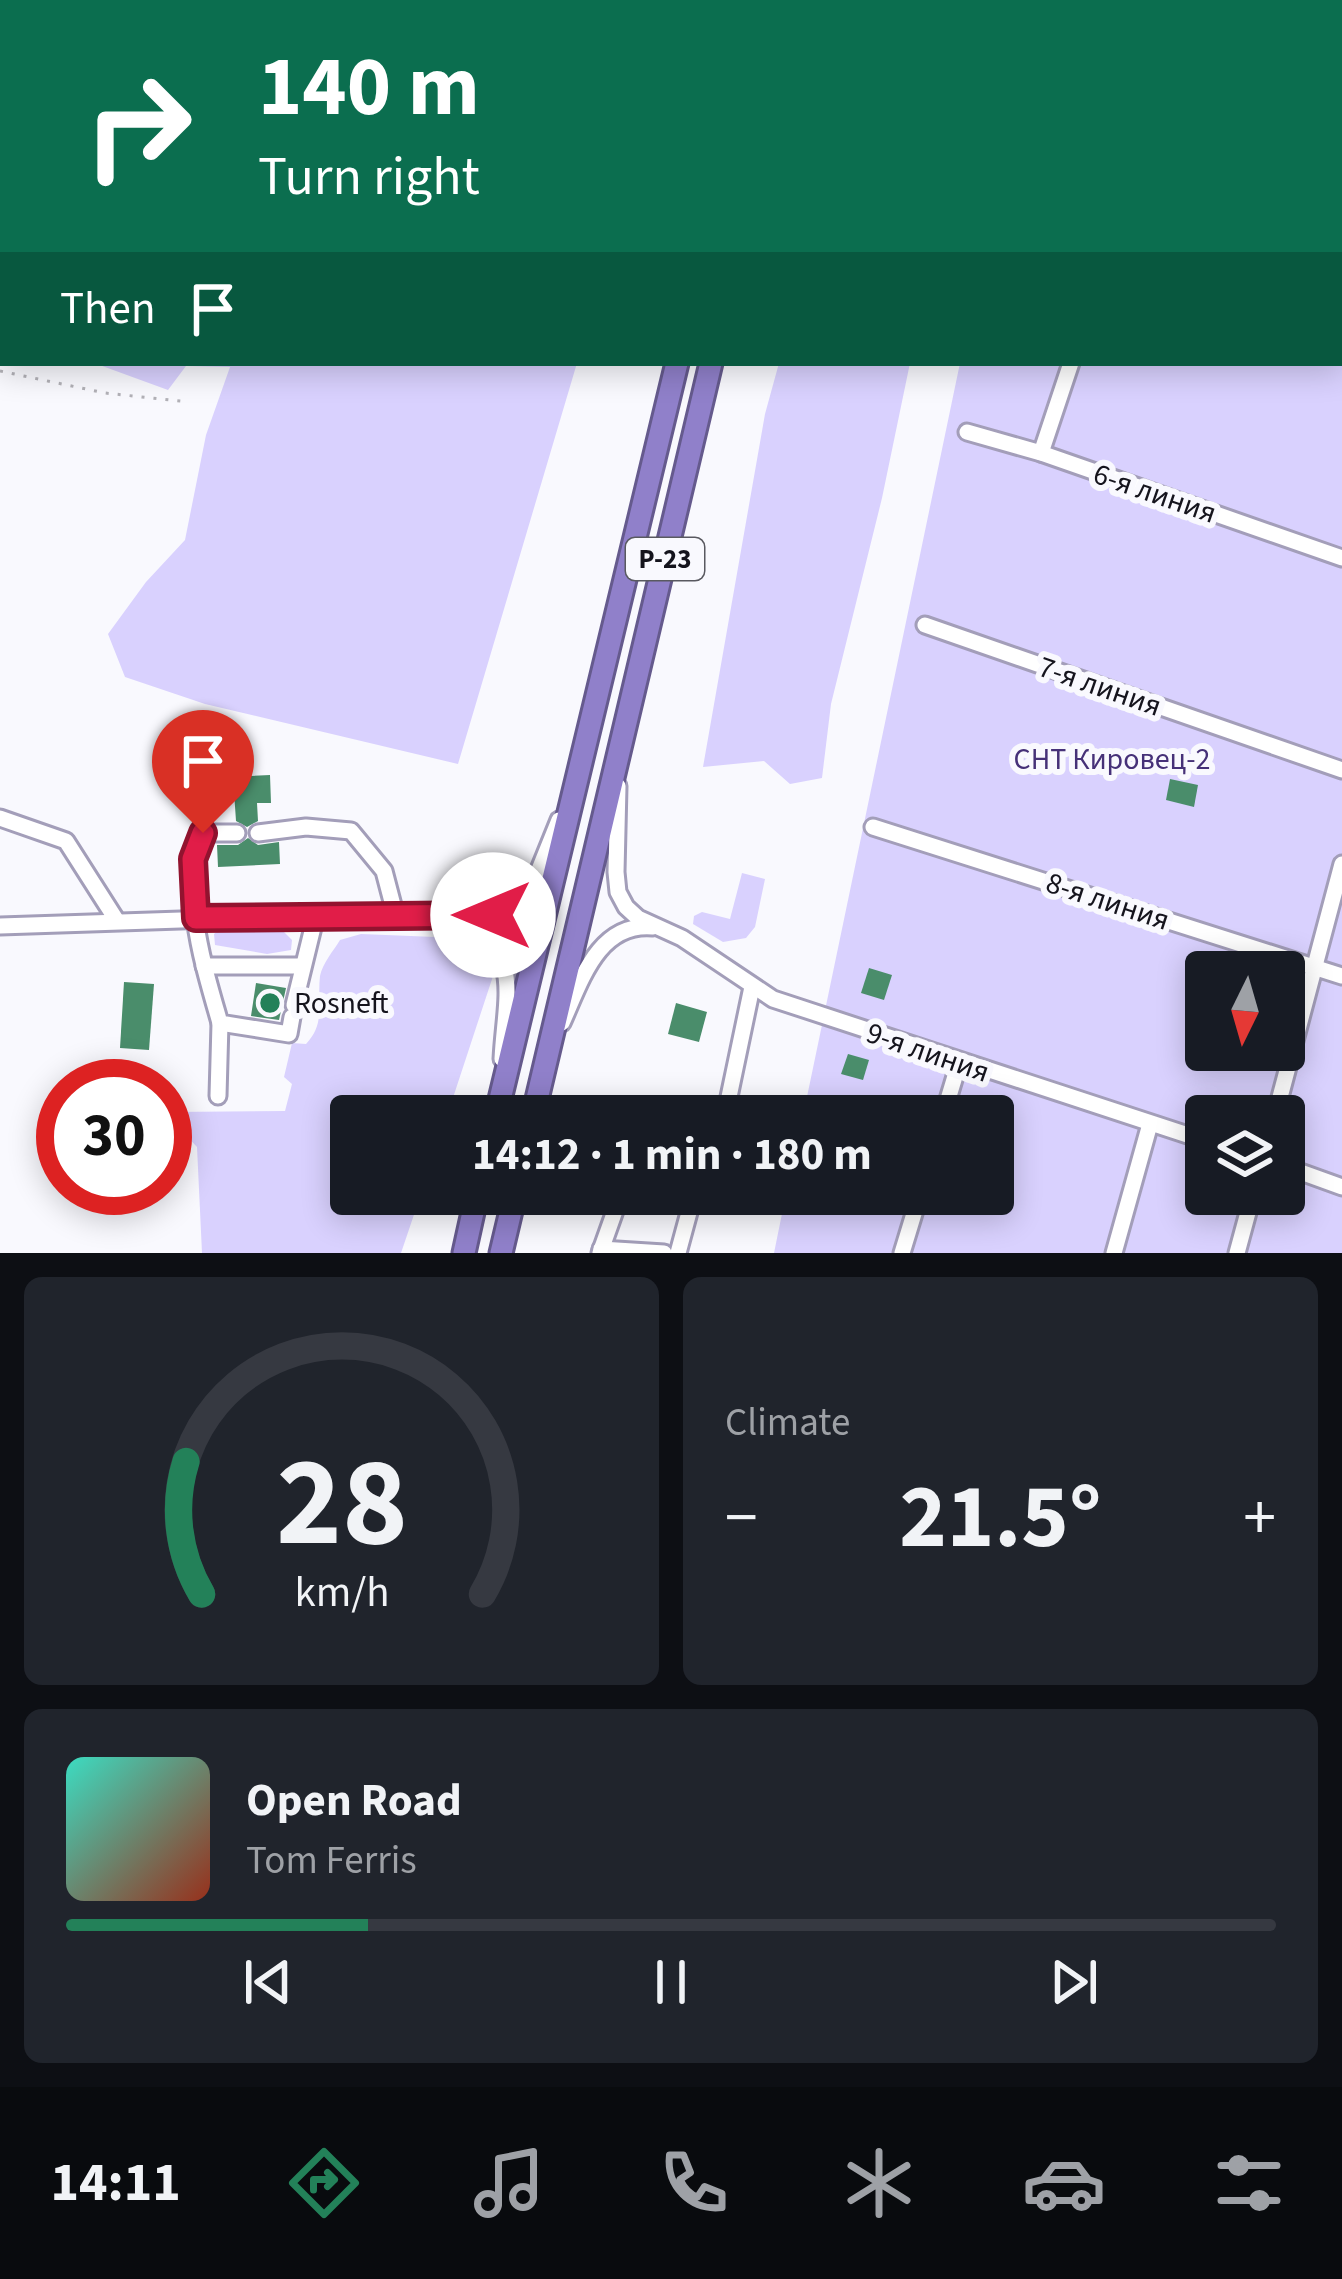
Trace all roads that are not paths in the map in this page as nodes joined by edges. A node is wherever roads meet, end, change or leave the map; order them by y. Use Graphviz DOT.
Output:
graph roads {
  1 [pos="676,366"];
  2 [pos="710,366"];
  3 [pos="1070,366"];
  4 [pos="967,432"];
  5 [pos="1041,453"];
  6 [pos="1342,558"];
  7 [pos="925,625"];
  8 [pos="619,755"];
  9 [pos="1342,770"];
  10 [pos="578,776"];
  11 [pos="0,818"];
  12 [pos="873,826"];
  13 [pos="258,832"];
  14 [pos="237,833"];
  15 [pos="1342,863"];
  16 [pos="395,913"];
  17 [pos="316,915"];
  18 [pos="458,916"];
  19 [pos="196,918"];
  20 [pos="117,921"];
  21 [pos="0,926"];
  22 [pos="662,928"];
  23 [pos="204,966"];
  24 [pos="301,966"];
  25 [pos="1315,967"];
  26 [pos="1342,976"];
  27 [pos="752,987"];
  28 [pos="220,1023"];
  29 [pos="548,1056"];
  30 [pos="959,1063"];
  31 [pos="498,1095"];
  32 [pos="500,1095"];
  33 [pos="538,1095"];
  34 [pos="729,1095"];
  35 [pos="949,1095"];
  36 [pos="1281,1095"];
  37 [pos="218,1096"];
  38 [pos="1150,1124"];
  39 [pos="1185,1135"];
  40 [pos="1305,1174"];
  41 [pos="1342,1187"];
  42 [pos="472,1215"];
  43 [pos="510,1215"];
  44 [pos="613,1215"];
  45 [pos="688,1215"];
  46 [pos="914,1215"];
  47 [pos="1247,1215"];
  48 [pos="600,1251"];
  49 [pos="464,1253"];
  50 [pos="501,1253"];
  51 [pos="664,1253"];
  52 [pos="678,1253"];
  53 [pos="902,1253"];
  54 [pos="1114,1253"];
  55 [pos="1237,1253"];
  1 -- 10 [label="highway, Р-23"];
  2 -- 8 [label="highway, Р-23"];
  3 -- 5 [label="street"];
  4 -- 5 [label="street, 6-я линия"];
  5 -- 6 [label="street, 6-я линия"];
  7 -- 9 [label="street, 7-я линия"];
  8 -- 22 [label="street, 9-я линия"];
  8 -- 29 [label="highway, Р-23"];
  10 -- 18 [label="street"];
  10 -- 32 [label="highway, Р-23"];
  11 -- 20 [label="street"];
  12 -- 25 [label="street, 8-я линия"];
  13 -- 16 [label="street"];
  14 -- 19 [label="street"];
  15 -- 25 [label="street"];
  16 -- 17 [label="street"];
  16 -- 18 [label="street"];
  17 -- 19 [label="street"];
  17 -- 24 [label="street"];
  18 -- 31 [label="street"];
  19 -- 20 [label="street"];
  19 -- 23 [label="street"];
  20 -- 21 [label="street"];
  22 -- 27 [label="street, 9-я линия"];
  22 -- 29 [label="street"];
  23 -- 24 [label="street"];
  23 -- 28 [label="street"];
  24 -- 28 [label="street"];
  25 -- 26 [label="street, 8-я линия"];
  25 -- 36 [label="street"];
  27 -- 30 [label="street, 9-я линия"];
  27 -- 34 [label="street"];
  28 -- 37 [label="street"];
  29 -- 33 [label="highway, Р-23"];
  30 -- 35 [label="street"];
  30 -- 38 [label="street, 9-я линия"];
  38 -- 39 [label="street, 9-я линия"];
  38 -- 54 [label="street"];
  40 -- 41 [label="street"];
  42 -- 49 [label="highway"];
  43 -- 50 [label="highway"];
  44 -- 48 [label="street"];
  45 -- 52 [label="street"];
  46 -- 53 [label="street"];
  47 -- 55 [label="street"];
  48 -- 51 [label="street"];
}
